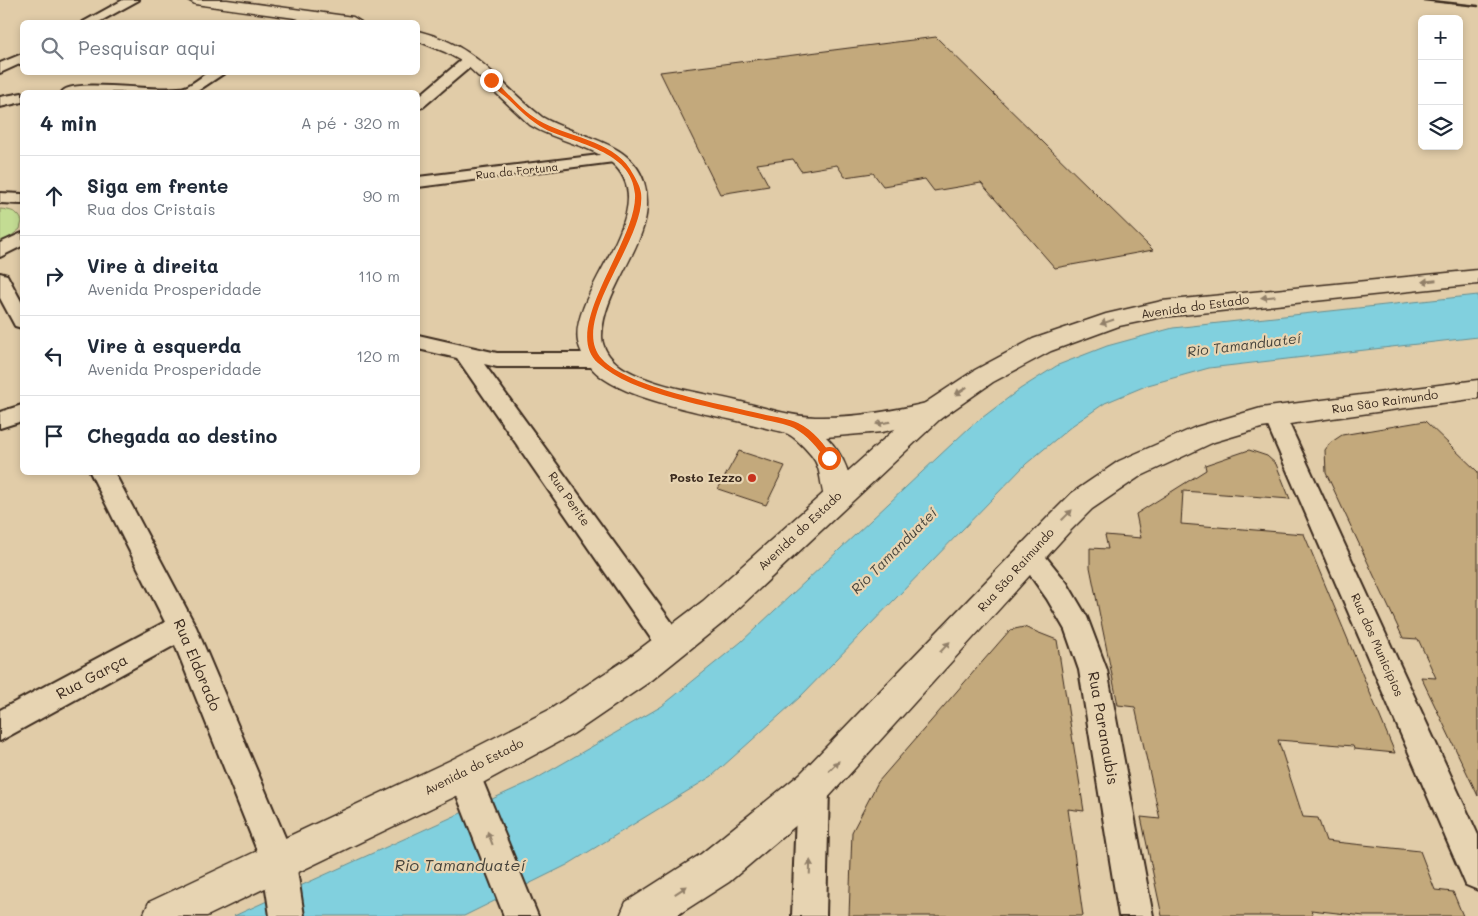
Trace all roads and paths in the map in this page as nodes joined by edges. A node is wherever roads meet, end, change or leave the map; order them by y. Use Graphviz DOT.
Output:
graph roads {
  1 [pos="133,0"];
  2 [pos="195,0"];
  3 [pos="304,19"];
  4 [pos="94,20"];
  5 [pos="320,20"];
  6 [pos="420,37"];
  7 [pos="20,59"];
  8 [pos="470,60"];
  9 [pos="0,69"];
  10 [pos="214,75"];
  11 [pos="189,90"];
  12 [pos="20,98"];
  13 [pos="0,102"];
  14 [pos="420,102"];
  15 [pos="616,158"];
  16 [pos="420,182"];
  17 [pos="0,198"];
  18 [pos="20,199"];
  19 [pos="20,240"];
  20 [pos="0,251"];
  21 [pos="1478,276"];
  22 [pos="0,279"];
  23 [pos="20,317"];
  24 [pos="420,343"];
  25 [pos="466,355"];
  26 [pos="598,360"];
  27 [pos="1478,389"];
  28 [pos="931,412"];
  29 [pos="20,414"];
  30 [pos="1275,416"];
  31 [pos="0,420"];
  32 [pos="796,426"];
  33 [pos="104,475"];
  34 [pos="837,496"];
  35 [pos="1029,555"];
  36 [pos="182,627"];
  37 [pos="671,644"];
  38 [pos="0,726"];
  39 [pos="813,787"];
  40 [pos="470,788"];
  41 [pos="1478,873"];
  42 [pos="283,890"];
  43 [pos="163,916"];
  44 [pos="520,916"];
  45 [pos="640,916"];
  46 [pos="809,916"];
  47 [pos="1136,916"];
  1 -- 4 [label="street"];
  2 -- 3 [label="main road"];
  3 -- 5 [label="main road"];
  6 -- 8 [label="main road"];
  7 -- 9 [label="street"];
  8 -- 14 [label="street"];
  8 -- 15 [label="main road"];
  10 -- 11 [label="street"];
  12 -- 13 [label="street"];
  15 -- 16 [label="street, Rua da Fortuna"];
  15 -- 26 [label="main road"];
  17 -- 18 [label="street"];
  19 -- 20 [label="street"];
  21 -- 28 [label="main road, Avenida do Estado, one-way"];
  22 -- 23 [label="street"];
  24 -- 25 [label="street"];
  25 -- 26 [label="street"];
  25 -- 37 [label="street, Rua Perite"];
  26 -- 32 [label="main road"];
  27 -- 30 [label="main road, Rua São Raimundo"];
  28 -- 32 [label="main road, one-way"];
  28 -- 34 [label="main road, Avenida do Estado"];
  29 -- 31 [label="street"];
  35 -- 30 [label="main road, Rua São Raimundo, one-way"];
  30 -- 41 [label="street, Rua dos Municípios"];
  32 -- 34 [label="main road"];
  33 -- 36 [label="street, Rua Eldorado"];
  34 -- 37 [label="main road, Avenida do Estado"];
  39 -- 35 [label="main road, Rua São Raimundo, one-way"];
  35 -- 47 [label="street, Rua Paranaubis"];
  36 -- 38 [label="street, Rua Garça"];
  36 -- 42 [label="street, Rua Eldorado"];
  37 -- 40 [label="main road, Avenida do Estado"];
  45 -- 39 [label="main road, Rua São Raimundo, one-way"];
  46 -- 39 [label="street, one-way"];
  40 -- 42 [label="main road, Avenida do Estado"];
  44 -- 40 [label="street, one-way"];
  42 -- 43 [label="main road, Avenida do Estado"];
}
